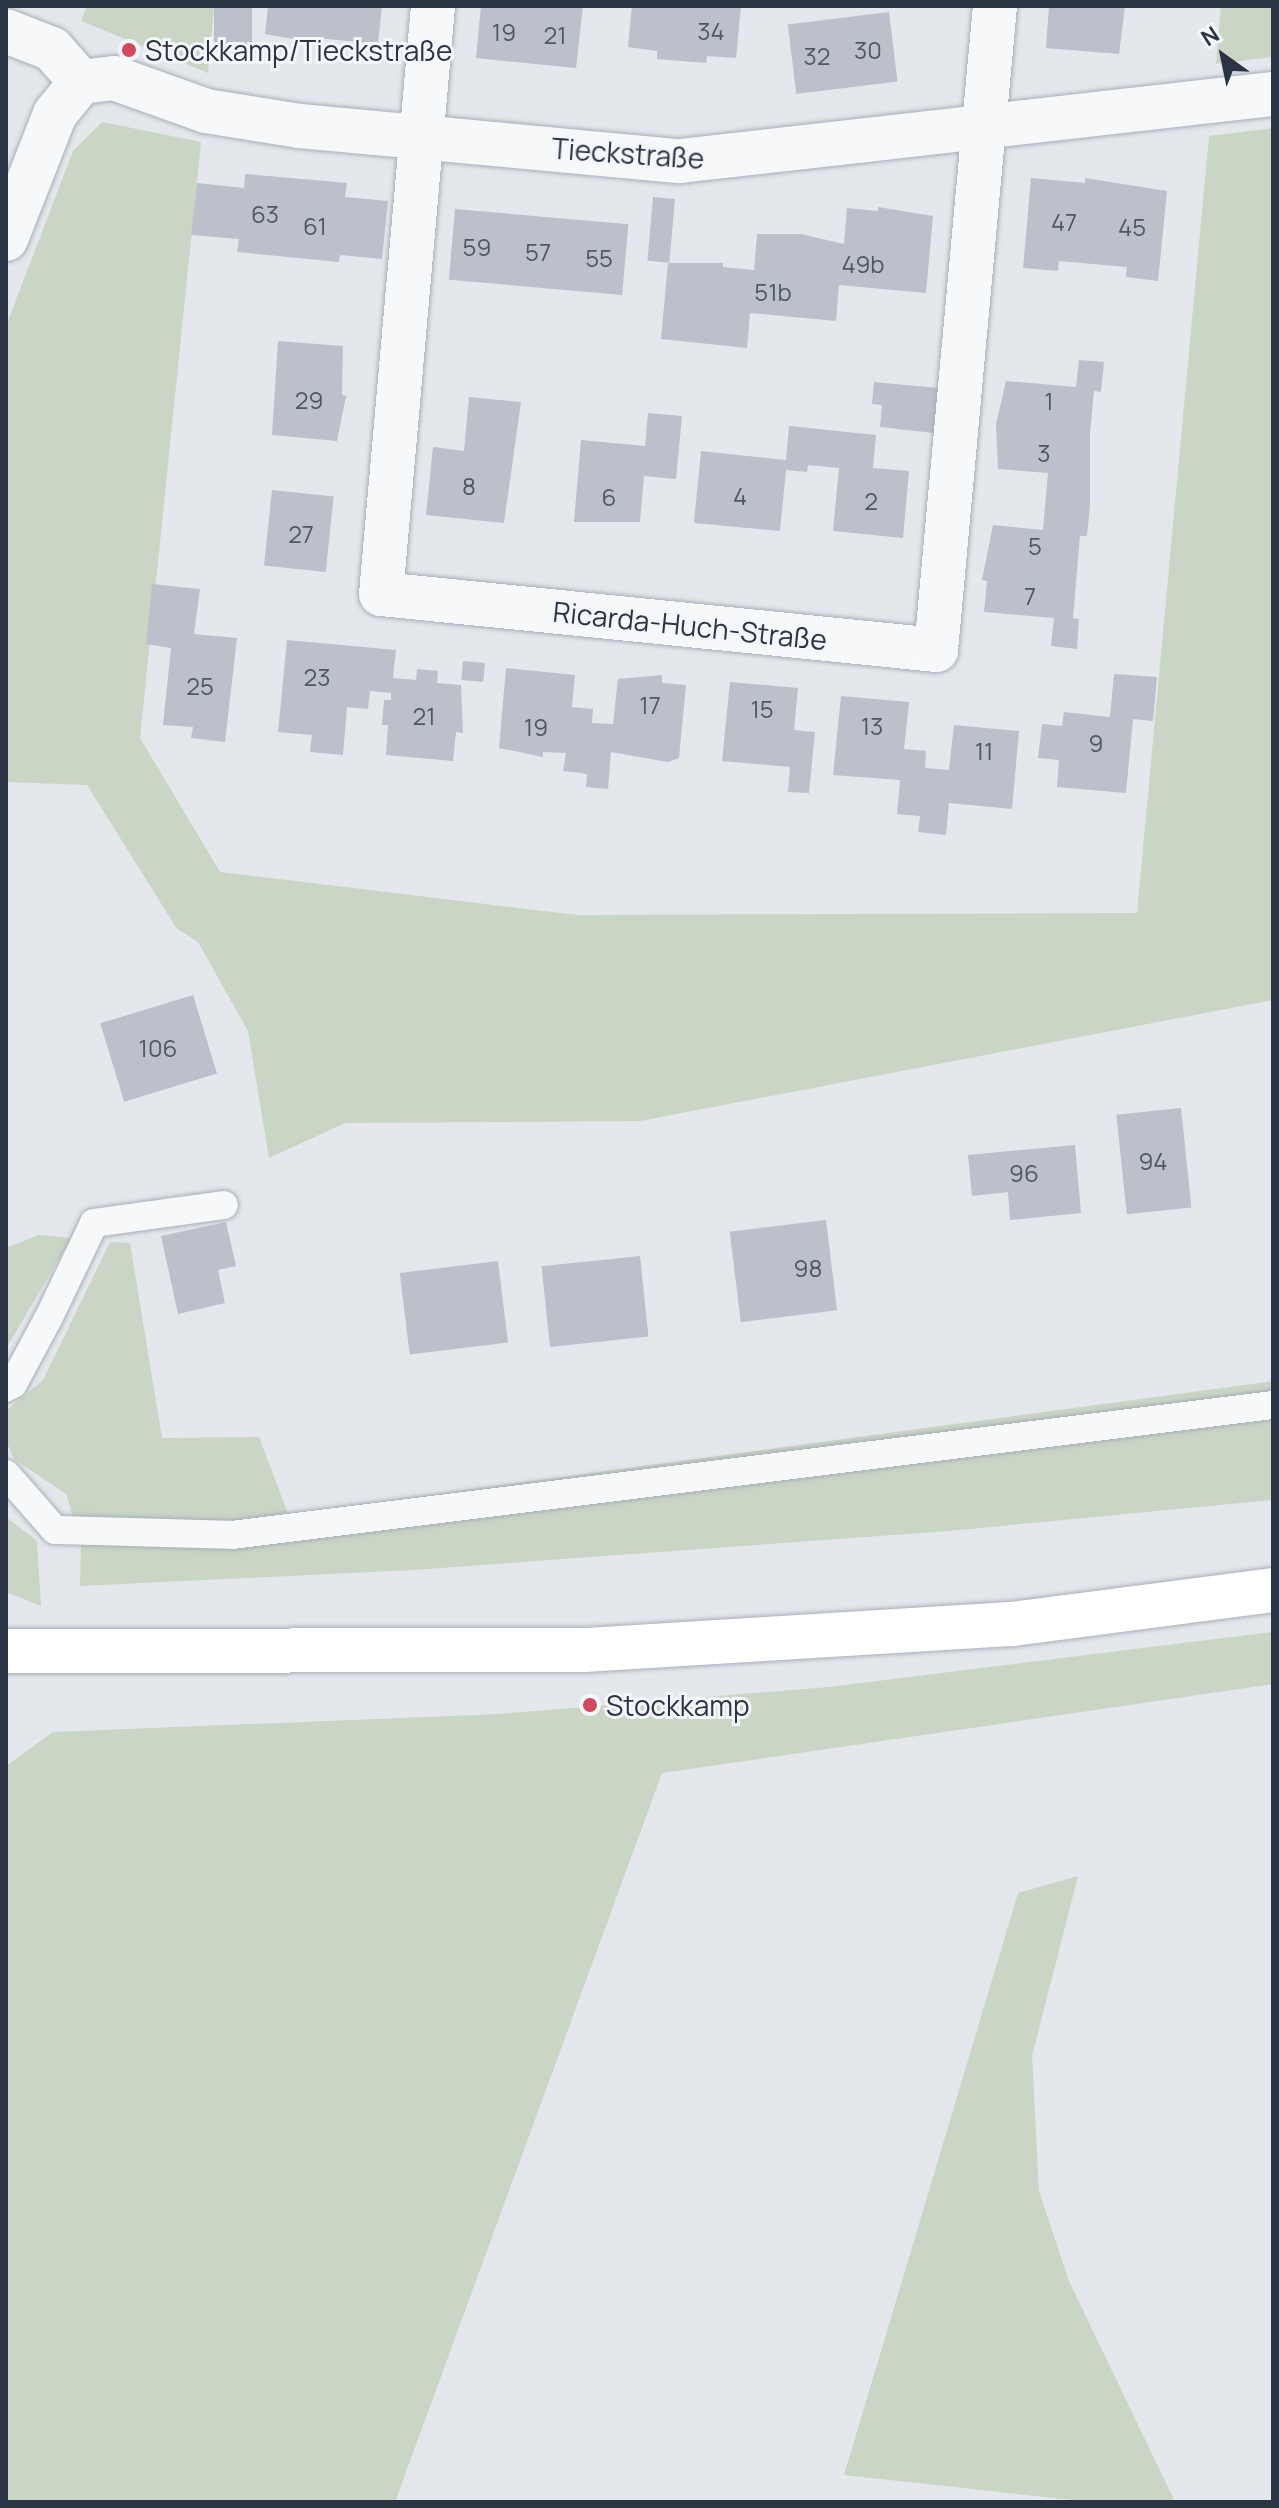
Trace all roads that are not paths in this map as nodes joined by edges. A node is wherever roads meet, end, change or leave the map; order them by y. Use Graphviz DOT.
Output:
graph roads {
  1 [pos="433,6"];
  2 [pos="995,6"];
  3 [pos="6,31"];
  4 [pos="81,82"];
  5 [pos="1273,94"];
  6 [pos="987,128"];
  7 [pos="419,134"];
  8 [pos="6,239"];
  9 [pos="224,1205"];
  10 [pos="6,1388"];
  11 [pos="1273,1405"];
  12 [pos="6,1474"];
  13 [pos="1273,1590"];
  14 [pos="6,1651"];
  1 -- 7 [label="street"];
  2 -- 6 [label="street"];
  3 -- 4 [label="street"];
  4 -- 7 [label="street, Tieckstraße"];
  4 -- 8 [label="street"];
  5 -- 6 [label="street, Tieckstraße"];
  6 -- 7 [label="street, Tieckstraße"];
  6 -- 7 [label="street, Ricarda-Huch-Straße"];
  9 -- 10 [label="lane"];
  11 -- 12 [label="lane"];
  13 -- 14 [label="main road"];
}
